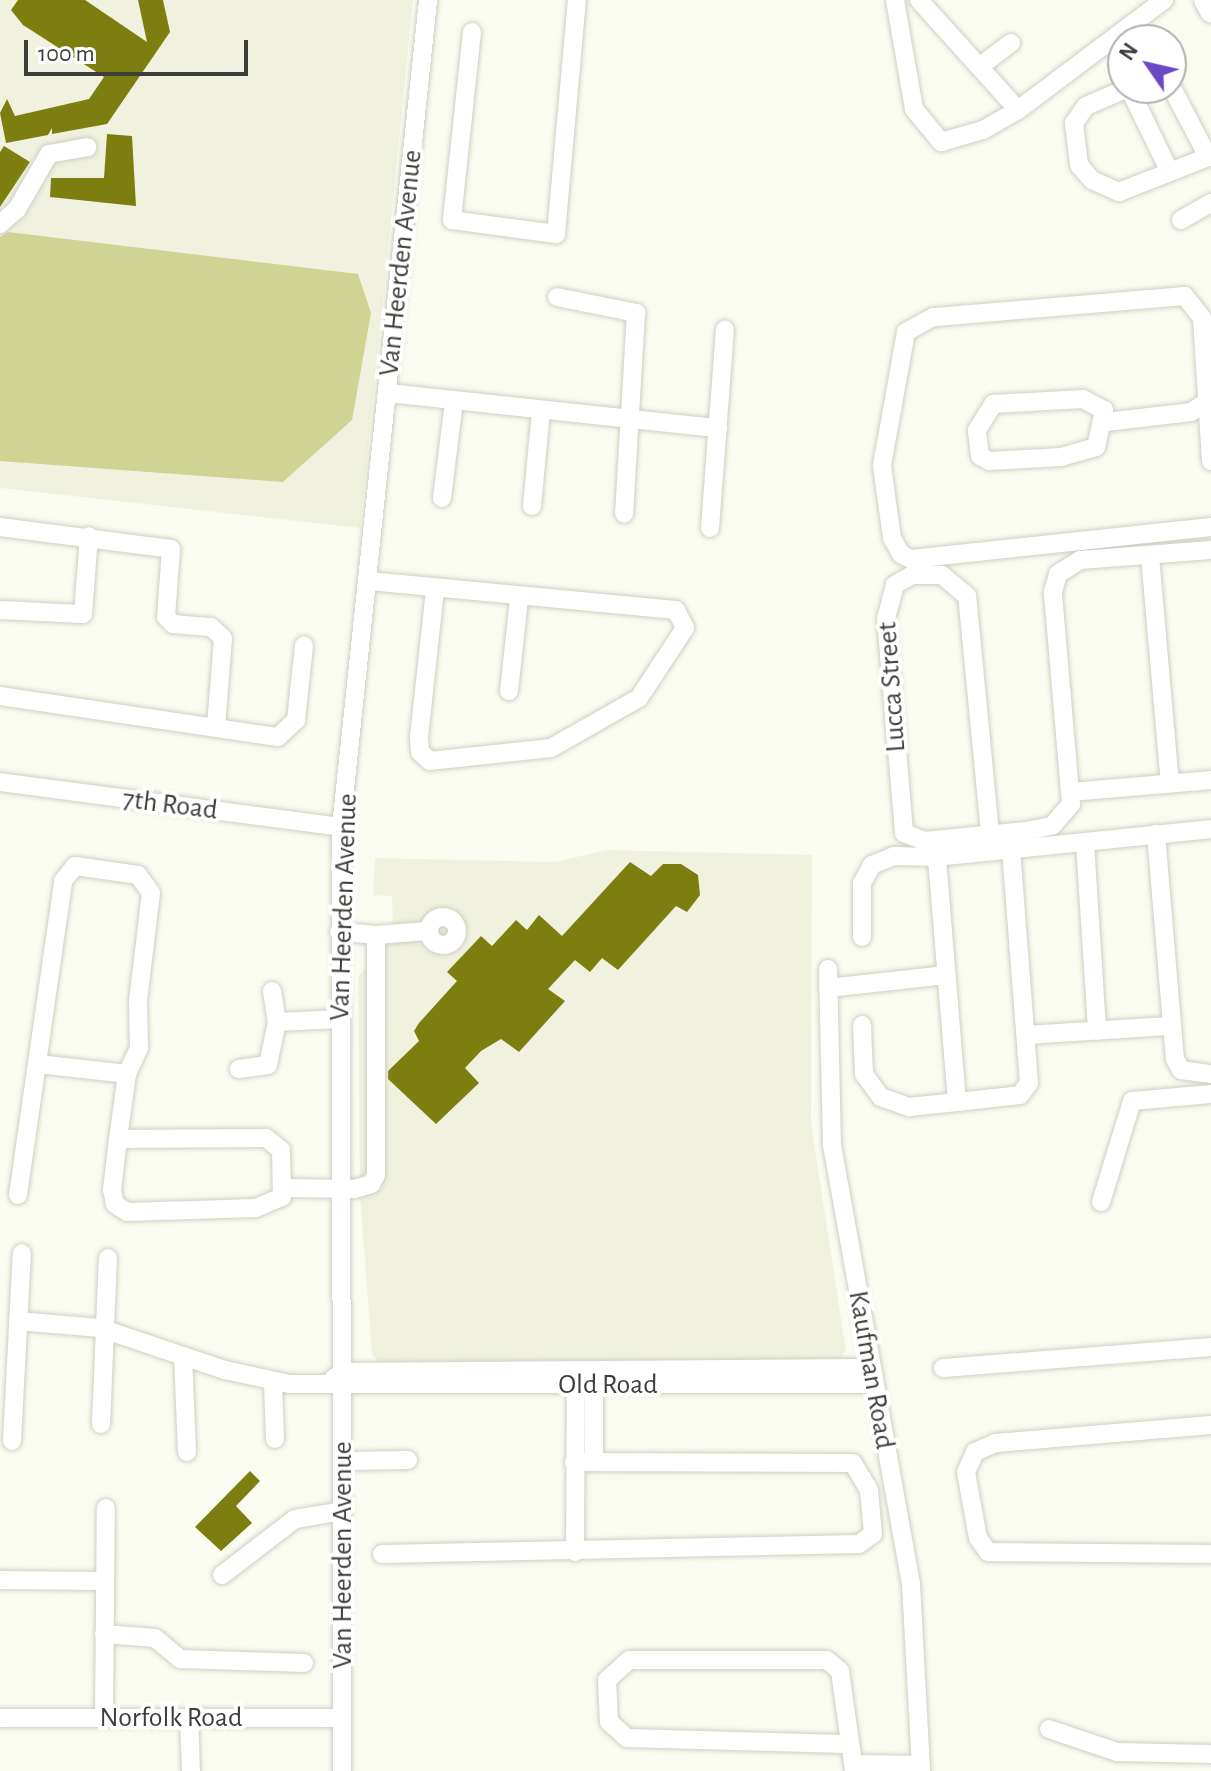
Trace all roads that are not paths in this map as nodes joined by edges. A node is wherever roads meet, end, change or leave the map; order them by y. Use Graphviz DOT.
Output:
graph roads {
  1 [pos="428,0"];
  2 [pos="577,0"];
  3 [pos="895,0"];
  4 [pos="1164,0"];
  5 [pos="1205,0"];
  6 [pos="925,2"];
  7 [pos="1211,11"];
  8 [pos="472,32"];
  9 [pos="1011,43"];
  10 [pos="979,67"];
  11 [pos="1107,99"];
  12 [pos="1136,104"];
  13 [pos="1181,104"];
  14 [pos="1018,110"];
  15 [pos="87,147"];
  16 [pos="1209,156"];
  17 [pos="1170,172"];
  18 [pos="1211,203"];
  19 [pos="1181,220"];
  20 [pos="0,224"];
  21 [pos="557,297"];
  22 [pos="725,330"];
  23 [pos="388,393"];
  24 [pos="454,401"];
  25 [pos="541,410"];
  26 [pos="1205,410"];
  27 [pos="632,420"];
  28 [pos="1106,422"];
  29 [pos="718,428"];
  30 [pos="1211,461"];
  31 [pos="442,498"];
  32 [pos="532,506"];
  33 [pos="624,514"];
  34 [pos="0,527"];
  35 [pos="1211,527"];
  36 [pos="710,528"];
  37 [pos="89,536"];
  38 [pos="1211,550"];
  39 [pos="1150,556"];
  40 [pos="369,581"];
  41 [pos="435,589"];
  42 [pos="519,599"];
  43 [pos="0,610"];
  44 [pos="304,645"];
  45 [pos="509,691"];
  46 [pos="0,696"];
  47 [pos="216,727"];
  48 [pos="1211,780"];
  49 [pos="0,782"];
  50 [pos="1170,783"];
  51 [pos="1071,792"];
  52 [pos="341,827"];
  53 [pos="1211,829"];
  54 [pos="990,833"];
  55 [pos="1156,834"];
  56 [pos="1085,843"];
  57 [pos="1011,848"];
  58 [pos="937,857"];
  59 [pos="428,931"];
  60 [pos="339,932"];
  61 [pos="376,935"];
  62 [pos="862,937"];
  63 [pos="828,969"];
  64 [pos="946,975"];
  65 [pos="828,988"];
  66 [pos="272,991"];
  67 [pos="339,1019"];
  68 [pos="277,1022"];
  69 [pos="862,1025"];
  70 [pos="1172,1026"];
  71 [pos="1097,1031"];
  72 [pos="1027,1035"];
  73 [pos="38,1064"];
  74 [pos="239,1069"];
  75 [pos="127,1074"];
  76 [pos="1211,1074"];
  77 [pos="1211,1094"];
  78 [pos="957,1102"];
  79 [pos="118,1139"];
  80 [pos="284,1188"];
  81 [pos="340,1189"];
  82 [pos="18,1195"];
  83 [pos="1101,1202"];
  84 [pos="22,1253"];
  85 [pos="108,1258"];
  86 [pos="18,1321"];
  87 [pos="106,1330"];
  88 [pos="7,1341"];
  89 [pos="1211,1347"];
  90 [pos="183,1356"];
  91 [pos="943,1368"];
  92 [pos="871,1376"];
  93 [pos="585,1378"];
  94 [pos="344,1379"];
  95 [pos="273,1382"];
  96 [pos="101,1424"];
  97 [pos="1211,1425"];
  98 [pos="275,1439"];
  99 [pos="12,1441"];
  100 [pos="187,1452"];
  101 [pos="408,1460"];
  102 [pos="344,1461"];
  103 [pos="574,1462"];
  104 [pos="594,1462"];
  105 [pos="106,1508"];
  106 [pos="343,1511"];
  107 [pos="575,1552"];
  108 [pos="382,1554"];
  109 [pos="1211,1554"];
  110 [pos="222,1575"];
  111 [pos="0,1580"];
  112 [pos="104,1581"];
  113 [pos="104,1634"];
  114 [pos="304,1663"];
  115 [pos="104,1717"];
  116 [pos="0,1718"];
  117 [pos="342,1718"];
  118 [pos="189,1719"];
  119 [pos="1049,1729"];
  120 [pos="845,1744"];
  121 [pos="1211,1754"];
  122 [pos="855,1768"];
  123 [pos="921,1768"];
  124 [pos="191,1771"];
  125 [pos="342,1771"];
  1 -- 23 [label="street, Van Heerden Avenue"];
  2 -- 8 [label="street"];
  3 -- 14 [label="street"];
  4 -- 14 [label="street"];
  5 -- 7 [label="main road"];
  6 -- 10 [label="street"];
  9 -- 10 [label="street"];
  10 -- 14 [label="street"];
  11 -- 17 [label="street"];
  12 -- 17 [label="street"];
  13 -- 16 [label="street"];
  15 -- 20 [label="street"];
  16 -- 17 [label="street"];
  18 -- 19 [label="street"];
  21 -- 27 [label="street"];
  22 -- 29 [label="street"];
  23 -- 24 [label="street"];
  23 -- 40 [label="street, Van Heerden Avenue"];
  24 -- 25 [label="street"];
  24 -- 31 [label="street"];
  25 -- 27 [label="street"];
  25 -- 32 [label="street"];
  26 -- 28 [label="street"];
  26 -- 30 [label="street"];
  26 -- 35 [label="street"];
  27 -- 29 [label="street"];
  27 -- 33 [label="street"];
  28 -- 28 [label="street"];
  29 -- 36 [label="street"];
  34 -- 37 [label="street"];
  37 -- 43 [label="street"];
  37 -- 47 [label="street"];
  38 -- 39 [label="street"];
  39 -- 50 [label="street"];
  39 -- 51 [label="street"];
  40 -- 41 [label="street"];
  40 -- 52 [label="street, Van Heerden Avenue"];
  41 -- 42 [label="street"];
  41 -- 42 [label="street"];
  42 -- 45 [label="street"];
  44 -- 47 [label="street"];
  46 -- 47 [label="street"];
  48 -- 50 [label="street"];
  49 -- 52 [label="street, 7th Road"];
  50 -- 51 [label="street"];
  51 -- 54 [label="street"];
  52 -- 60 [label="street, Van Heerden Avenue"];
  53 -- 55 [label="street"];
  54 -- 54 [label="street, Lucca Street"];
  55 -- 56 [label="street"];
  55 -- 70 [label="street"];
  56 -- 57 [label="street"];
  56 -- 71 [label="street"];
  57 -- 58 [label="street"];
  57 -- 72 [label="street"];
  58 -- 62 [label="street"];
  58 -- 64 [label="street"];
  59 -- 61 [label="street"];
  60 -- 61 [label="street"];
  60 -- 67 [label="street, Van Heerden Avenue"];
  61 -- 81 [label="street"];
  63 -- 65 [label="street, Kaufman Road"];
  64 -- 65 [label="street"];
  64 -- 78 [label="street"];
  65 -- 92 [label="street, Kaufman Road"];
  66 -- 68 [label="street"];
  67 -- 68 [label="street"];
  67 -- 81 [label="street, Van Heerden Avenue"];
  68 -- 74 [label="street"];
  69 -- 78 [label="street"];
  70 -- 71 [label="street"];
  70 -- 76 [label="street"];
  71 -- 72 [label="street"];
  72 -- 78 [label="street"];
  73 -- 75 [label="street"];
  73 -- 75 [label="street"];
  73 -- 82 [label="street"];
  75 -- 79 [label="street"];
  77 -- 83 [label="street"];
  79 -- 80 [label="street"];
  79 -- 80 [label="street"];
  80 -- 81 [label="street"];
  81 -- 94 [label="street, Van Heerden Avenue"];
  84 -- 86 [label="street"];
  85 -- 87 [label="street"];
  86 -- 87 [label="street, Old Road"];
  86 -- 88 [label="street"];
  87 -- 90 [label="street, Old Road"];
  87 -- 96 [label="street"];
  88 -- 99 [label="street"];
  89 -- 91 [label="street"];
  90 -- 95 [label="street, Old Road"];
  90 -- 100 [label="street"];
  92 -- 93 [label="street, Old Road"];
  92 -- 123 [label="street, Kaufman Road"];
  93 -- 94 [label="street, Old Road"];
  93 -- 103 [label="street"];
  93 -- 104 [label="street"];
  94 -- 95 [label="street, Old Road"];
  94 -- 102 [label="street, Van Heerden Avenue"];
  95 -- 98 [label="street"];
  97 -- 109 [label="street"];
  101 -- 102 [label="street"];
  102 -- 106 [label="street, Van Heerden Avenue"];
  103 -- 104 [label="street"];
  103 -- 107 [label="street"];
  104 -- 107 [label="street"];
  105 -- 112 [label="street"];
  106 -- 110 [label="street"];
  106 -- 117 [label="street, Van Heerden Avenue"];
  107 -- 108 [label="street"];
  111 -- 112 [label="street"];
  112 -- 113 [label="street"];
  113 -- 114 [label="street"];
  113 -- 115 [label="street"];
  115 -- 116 [label="street, Norfolk Road"];
  115 -- 118 [label="street, Norfolk Road"];
  117 -- 118 [label="street, Norfolk Road"];
  117 -- 125 [label="street, Van Heerden Avenue"];
  118 -- 124 [label="street"];
  119 -- 121 [label="street"];
  120 -- 120 [label="street"];
  120 -- 122 [label="street"];
  122 -- 123 [label="street"];
}
